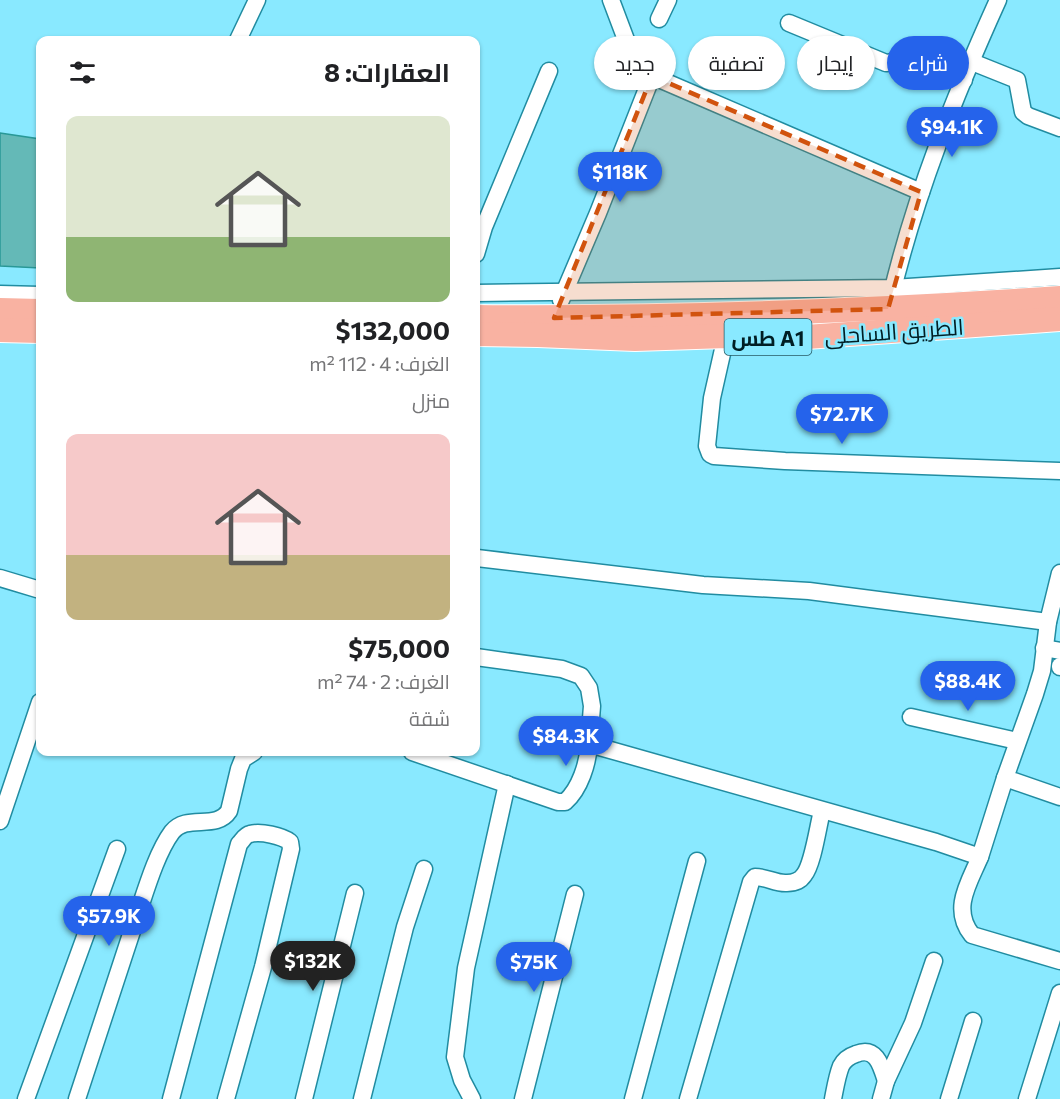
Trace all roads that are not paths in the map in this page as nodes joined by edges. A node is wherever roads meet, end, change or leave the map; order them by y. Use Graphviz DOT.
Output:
graph roads {
  1 [pos="256,0"];
  2 [pos="611,0"];
  3 [pos="668,0"];
  4 [pos="998,0"];
  5 [pos="659,19"];
  6 [pos="789,23"];
  7 [pos="240,36"];
  8 [pos="625,36"];
  9 [pos="972,62"];
  10 [pos="887,63"];
  11 [pos="969,69"];
  12 [pos="549,71"];
  13 [pos="676,86"];
  14 [pos="646,90"];
  15 [pos="960,90"];
  16 [pos="1060,128"];
  17 [pos="921,192"];
  18 [pos="480,242"];
  19 [pos="1060,277"];
  20 [pos="480,293"];
  21 [pos="564,293"];
  22 [pos="0,294"];
  23 [pos="36,295"];
  24 [pos="1060,297"];
  25 [pos="890,298"];
  26 [pos="0,310"];
  27 [pos="36,311"];
  28 [pos="480,317"];
  29 [pos="554,318"];
  30 [pos="1060,319"];
  31 [pos="0,330"];
  32 [pos="36,331"];
  33 [pos="480,334"];
  34 [pos="726,336"];
  35 [pos="1060,471"];
  36 [pos="480,558"];
  37 [pos="1060,573"];
  38 [pos="0,578"];
  39 [pos="36,589"];
  40 [pos="1048,622"];
  41 [pos="1052,650"];
  42 [pos="480,658"];
  43 [pos="36,714"];
  44 [pos="911,717"];
  45 [pos="1017,741"];
  46 [pos="589,744"];
  47 [pos="248,756"];
  48 [pos="424,756"];
  49 [pos="1005,778"];
  50 [pos="507,784"];
  51 [pos="1060,798"];
  52 [pos="822,811"];
  53 [pos="0,821"];
  54 [pos="117,849"];
  55 [pos="980,856"];
  56 [pos="697,861"];
  57 [pos="424,869"];
  58 [pos="355,893"];
  59 [pos="575,894"];
  60 [pos="934,961"];
  61 [pos="1060,961"];
  62 [pos="1060,993"];
  63 [pos="973,1021"];
  64 [pos="886,1081"];
  65 [pos="26,1099"];
  66 [pos="77,1099"];
  67 [pos="171,1099"];
  68 [pos="226,1099"];
  69 [pos="304,1099"];
  70 [pos="362,1099"];
  71 [pos="472,1099"];
  72 [pos="523,1099"];
  73 [pos="633,1099"];
  74 [pos="688,1099"];
  75 [pos="833,1099"];
  76 [pos="881,1099"];
  77 [pos="949,1099"];
  78 [pos="1027,1099"];
  1 -- 7 [label="street"];
  2 -- 8 [label="street"];
  3 -- 5 [label="street"];
  4 -- 9 [label="street"];
  6 -- 10 [label="street"];
  9 -- 11 [label="street"];
  9 -- 16 [label="street"];
  12 -- 18 [label="street"];
  13 -- 17 [label="street"];
  14 -- 21 [label="street"];
  15 -- 17 [label="street"];
  17 -- 25 [label="street"];
  19 -- 25 [label="street"];
  20 -- 21 [label="street"];
  21 -- 25 [label="street"];
  21 -- 29 [label="street"];
  22 -- 23 [label="street"];
  24 -- 25 [label="highway, الطريق الساحلى / طس A1"];
  25 -- 29 [label="highway, الطريق الساحلى / طس A1"];
  26 -- 27 [label="highway"];
  28 -- 29 [label="highway, الطريق الساحلى / طس A1"];
  30 -- 34 [label="highway, الطريق الساحلى / طس A1"];
  31 -- 32 [label="highway"];
  33 -- 34 [label="highway, الطريق الساحلى / طس A1"];
  34 -- 35 [label="street"];
  36 -- 40 [label="street"];
  37 -- 40 [label="street"];
  38 -- 39 [label="street"];
  40 -- 41 [label="street"];
  41 -- 45 [label="street"];
  42 -- 46 [label="street"];
  43 -- 53 [label="street"];
  44 -- 45 [label="street"];
  45 -- 49 [label="street"];
  46 -- 50 [label="street"];
  46 -- 52 [label="street"];
  47 -- 66 [label="street"];
  48 -- 50 [label="street"];
  49 -- 51 [label="street"];
  49 -- 55 [label="street"];
  50 -- 71 [label="street"];
  52 -- 55 [label="street"];
  52 -- 74 [label="street"];
  54 -- 65 [label="street"];
  55 -- 61 [label="street"];
  56 -- 73 [label="street"];
  57 -- 70 [label="street"];
  58 -- 69 [label="street"];
  59 -- 72 [label="street"];
  60 -- 64 [label="street"];
  62 -- 78 [label="street"];
  63 -- 77 [label="street"];
  64 -- 75 [label="street"];
  64 -- 76 [label="street"];
  67 -- 68 [label="street"];
}
